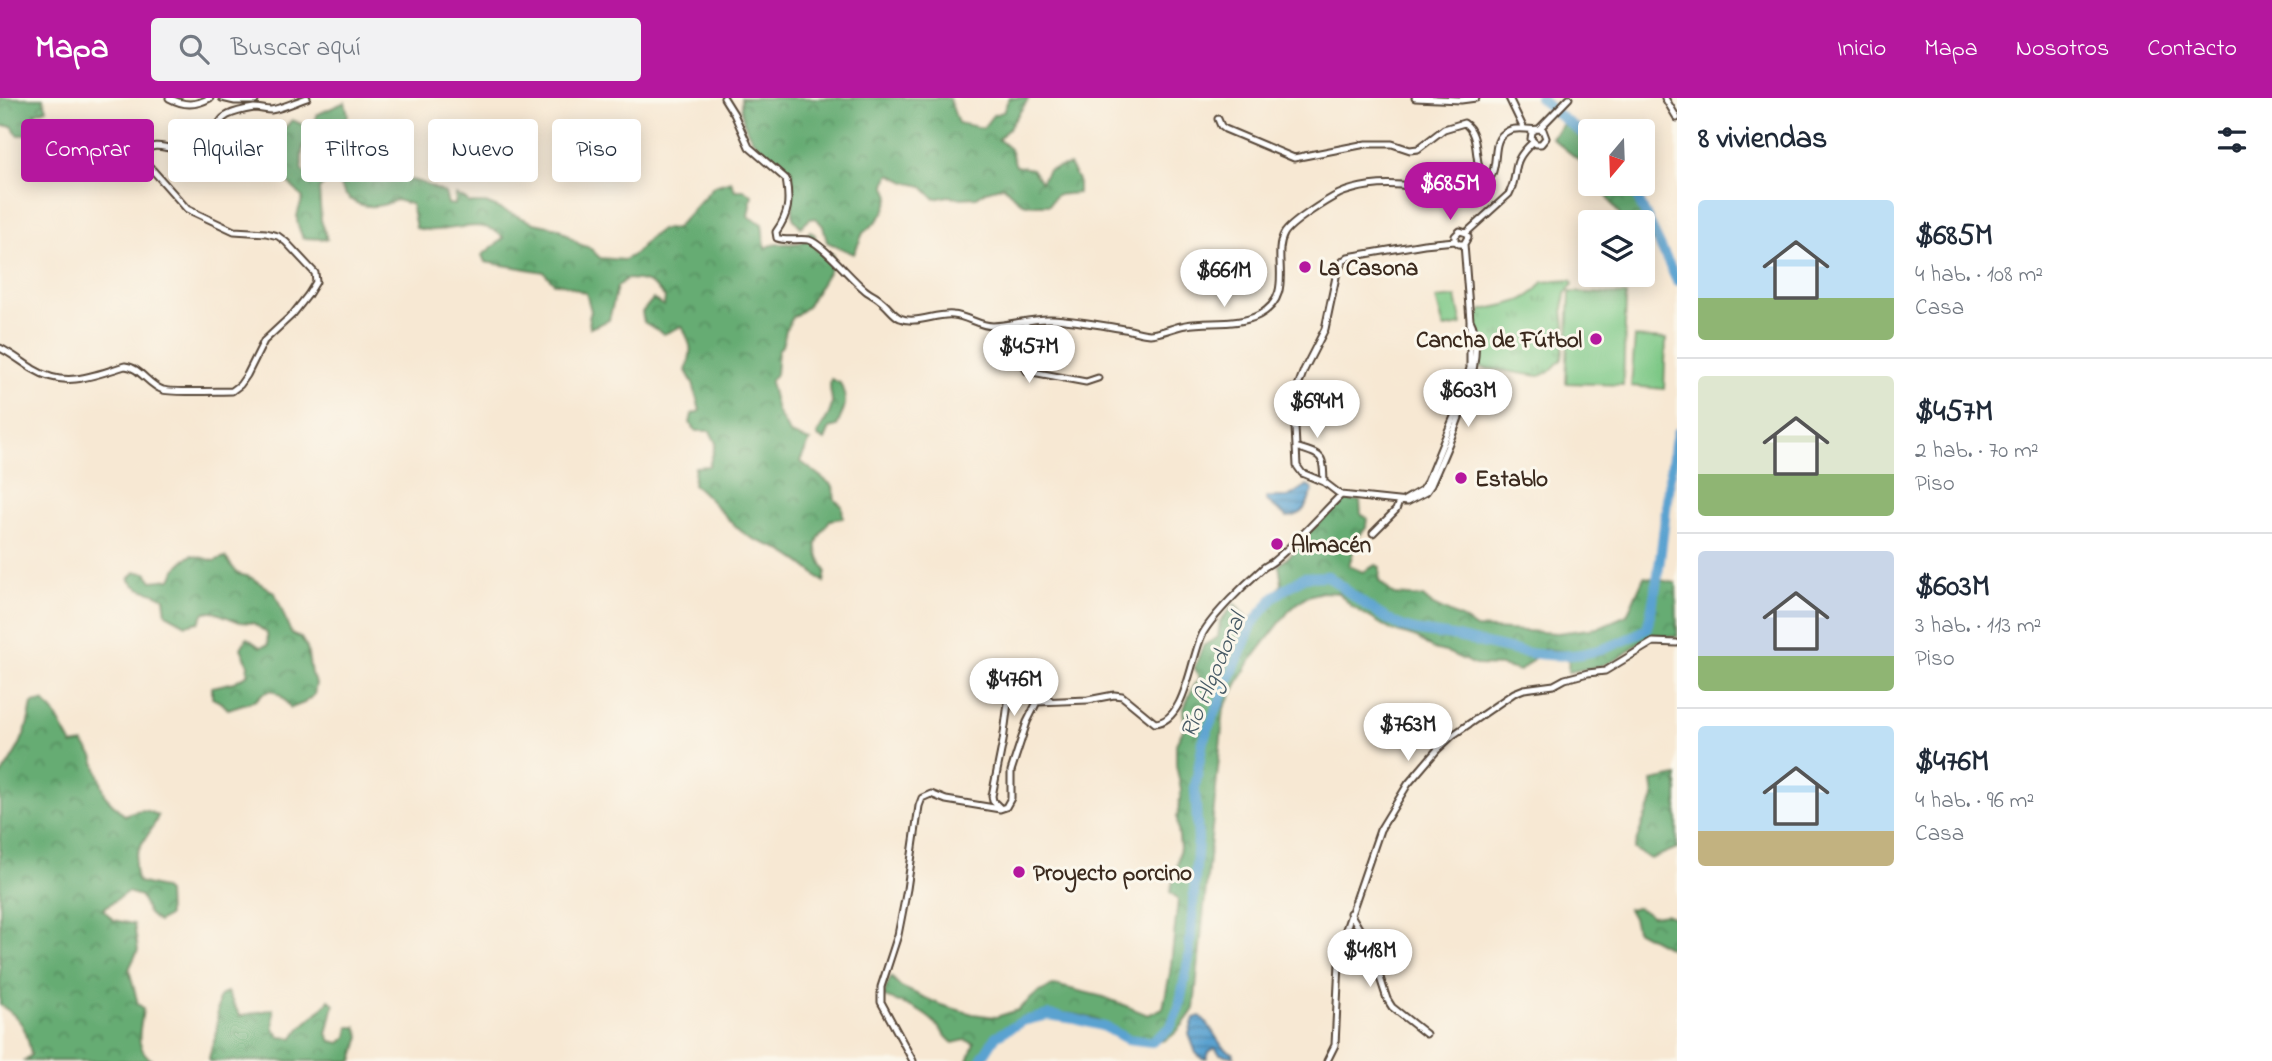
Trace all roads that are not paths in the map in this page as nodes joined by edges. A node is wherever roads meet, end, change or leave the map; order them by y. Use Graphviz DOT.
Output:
graph roads {
  1 [pos="169,98"];
  2 [pos="210,98"];
  3 [pos="222,98"];
  4 [pos="307,98"];
  5 [pos="724,98"];
  6 [pos="1415,98"];
  7 [pos="1476,98"];
  8 [pos="1508,98"];
  9 [pos="1569,98"];
  10 [pos="1665,98"];
  11 [pos="255,101"];
  12 [pos="1677,118"];
  13 [pos="1218,119"];
  14 [pos="1524,129"];
  15 [pos="1537,130"];
  16 [pos="1533,142"];
  17 [pos="1486,183"];
  18 [pos="1466,233"];
  19 [pos="1455,241"];
  20 [pos="1464,244"];
  21 [pos="1026,322"];
  22 [pos="0,348"];
  23 [pos="1098,378"];
  24 [pos="1296,447"];
  25 [pos="1324,482"];
  26 [pos="1341,495"];
  27 [pos="1401,502"];
  28 [pos="1373,533"];
  29 [pos="1677,643"];
  30 [pos="1050,700"];
  31 [pos="1000,809"];
  32 [pos="1350,913"];
  33 [pos="1426,1034"];
  34 [pos="913,1061"];
  35 [pos="1327,1061"];
  1 -- 2 [label="street"];
  3 -- 11 [label="street"];
  4 -- 22 [label="street"];
  5 -- 21 [label="street"];
  6 -- 7 [label="street"];
  8 -- 14 [label="street"];
  9 -- 15 [label="street"];
  10 -- 12 [label="street"];
  13 -- 17 [label="street"];
  14 -- 15 [label="street"];
  14 -- 17 [label="street"];
  15 -- 16 [label="street"];
  15 -- 16 [label="street"];
  16 -- 18 [label="street"];
  17 -- 21 [label="street"];
  18 -- 19 [label="street"];
  18 -- 20 [label="street"];
  19 -- 20 [label="street"];
  19 -- 24 [label="street"];
  20 -- 27 [label="street"];
  21 -- 23 [label="street"];
  24 -- 25 [label="street"];
  24 -- 25 [label="street"];
  25 -- 26 [label="street"];
  26 -- 27 [label="street"];
  26 -- 30 [label="street"];
  27 -- 28 [label="street"];
  29 -- 32 [label="street"];
  30 -- 31 [label="street"];
  30 -- 31 [label="street"];
  31 -- 34 [label="street"];
  32 -- 33 [label="street"];
  32 -- 35 [label="street"];
}
